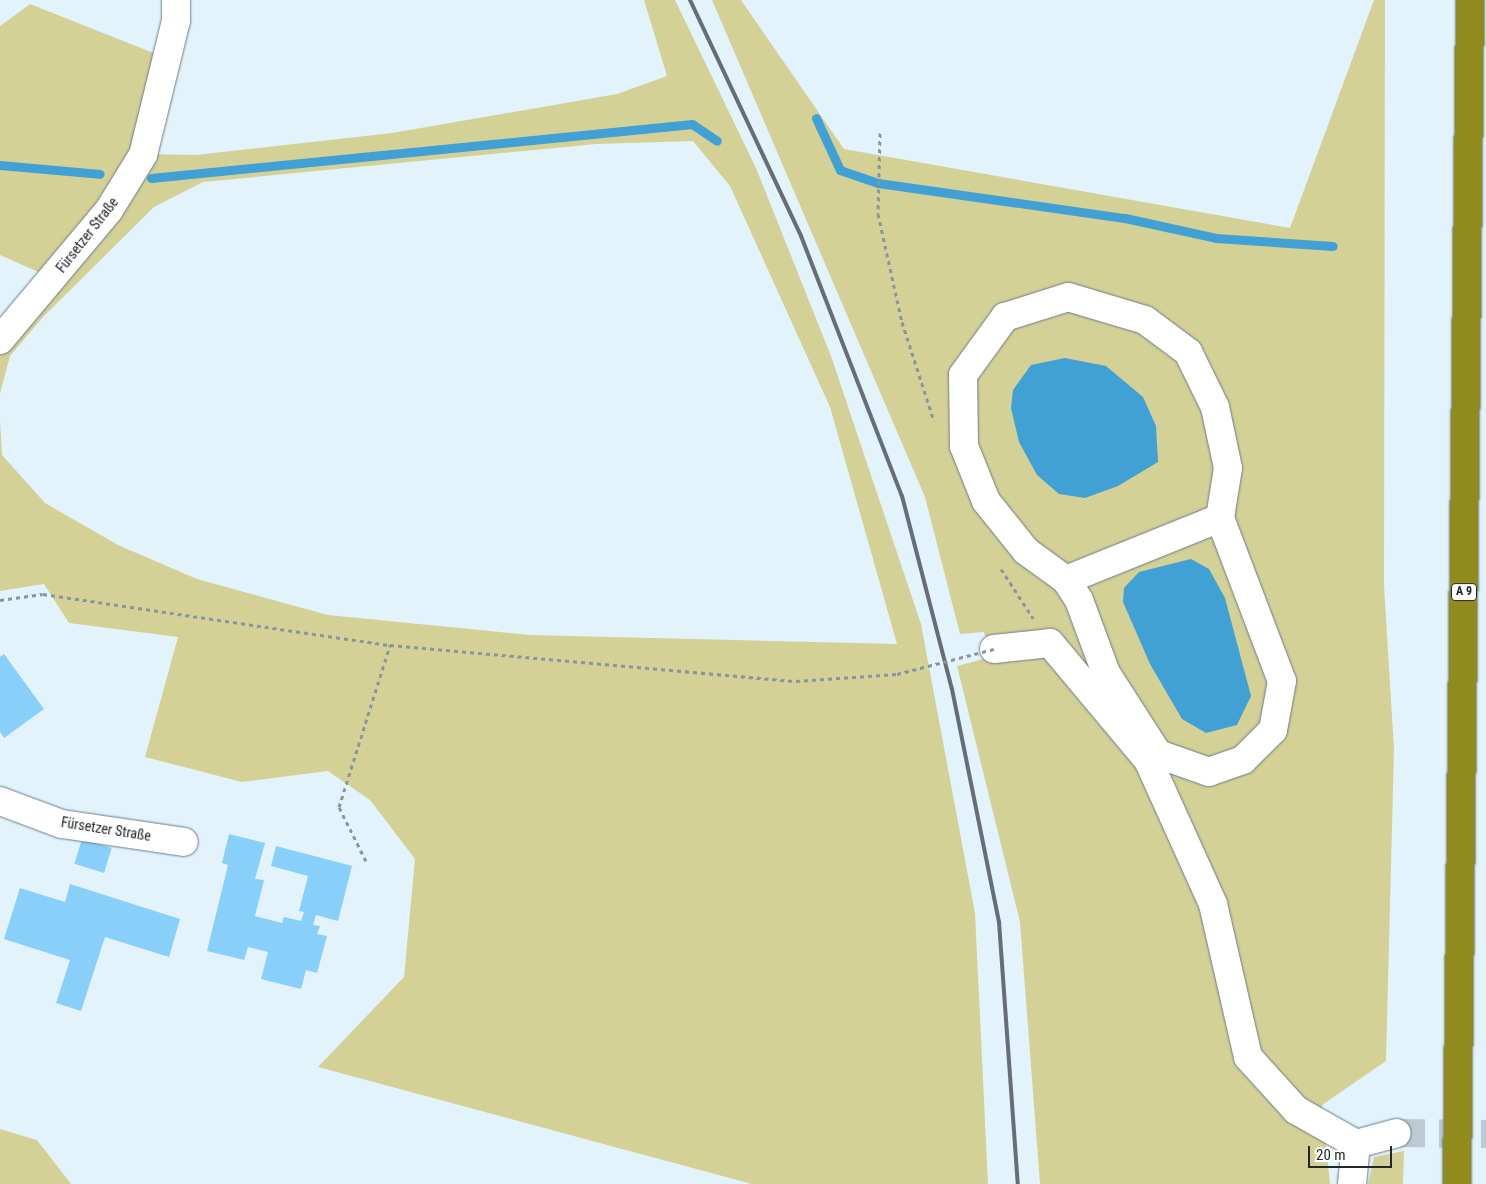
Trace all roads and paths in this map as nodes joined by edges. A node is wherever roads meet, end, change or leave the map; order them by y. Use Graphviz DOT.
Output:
graph roads {
  1 [pos="176,0"];
  2 [pos="1470,0"];
  3 [pos="0,340"];
  4 [pos="1220,518"];
  5 [pos="1066,580"];
  6 [pos="0,600"];
  7 [pos="390,645"];
  8 [pos="994,649"];
  9 [pos="1153,757"];
  10 [pos="0,801"];
  11 [pos="184,842"];
  12 [pos="366,861"];
  13 [pos="1397,1133"];
  14 [pos="1356,1144"];
  15 [pos="1352,1184"];
  16 [pos="1456,1184"];
  1 -- 3 [label="street, Fürsetzer Straße"];
  2 -- 16 [label="highway, A 9"];
  4 -- 5 [label="street"];
  4 -- 5 [label="street"];
  4 -- 9 [label="street"];
  5 -- 9 [label="street"];
  6 -- 7 [label="path"];
  7 -- 8 [label="path, bridge"];
  7 -- 12 [label="path"];
  8 -- 9 [label="street"];
  9 -- 14 [label="street"];
  10 -- 11 [label="street, Fürsetzer Straße"];
  13 -- 14 [label="street"];
  14 -- 15 [label="street"];
}
